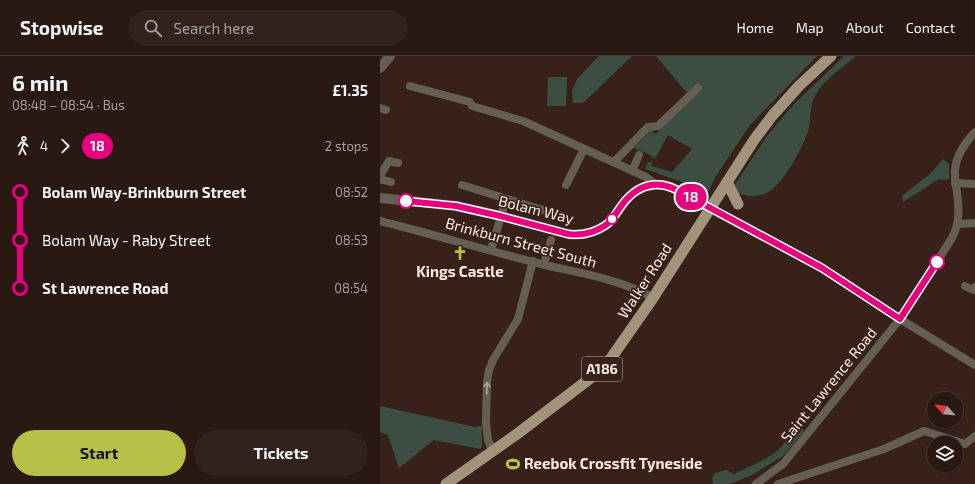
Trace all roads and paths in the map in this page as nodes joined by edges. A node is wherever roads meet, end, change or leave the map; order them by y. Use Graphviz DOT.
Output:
graph roads {
  1 [pos="390,56"];
  2 [pos="831,56"];
  3 [pos="380,68"];
  4 [pos="410,86"];
  5 [pos="698,88"];
  6 [pos="975,132"];
  7 [pos="584,149"];
  8 [pos="639,155"];
  9 [pos="614,162"];
  10 [pos="398,163"];
  11 [pos="632,171"];
  12 [pos="380,177"];
  13 [pos="391,182"];
  14 [pos="727,182"];
  15 [pos="956,183"];
  16 [pos="655,184"];
  17 [pos="975,184"];
  18 [pos="462,185"];
  19 [pos="566,185"];
  20 [pos="380,198"];
  21 [pos="506,199"];
  22 [pos="738,204"];
  23 [pos="710,208"];
  24 [pos="500,216"];
  25 [pos="565,217"];
  26 [pos="380,221"];
  27 [pos="975,223"];
  28 [pos="958,224"];
  29 [pos="551,240"];
  30 [pos="491,250"];
  31 [pos="533,261"];
  32 [pos="544,264"];
  33 [pos="965,286"];
  34 [pos="974,290"];
  35 [pos="653,298"];
  36 [pos="900,319"];
  37 [pos="975,366"];
  38 [pos="975,436"];
  39 [pos="492,450"];
  40 [pos="446,484"];
  41 [pos="756,484"];
  42 [pos="778,484"];
  1 -- 3 [label="street"];
  2 -- 14 [label="main road, Walker Road / A186"];
  4 -- 7 [label="street"];
  5 -- 9 [label="street"];
  6 -- 15 [label="street, Saint Lawrence Road"];
  7 -- 9 [label="street"];
  7 -- 19 [label="street"];
  8 -- 11 [label="street"];
  9 -- 11 [label="street"];
  10 -- 12 [label="street"];
  11 -- 16 [label="street"];
  12 -- 13 [label="street"];
  14 -- 22 [label="main road"];
  14 -- 23 [label="main road, Walker Road / A186"];
  15 -- 17 [label="street"];
  15 -- 28 [label="street, Saint Lawrence Road"];
  16 -- 23 [label="street"];
  16 -- 24 [label="street, Bolam Way"];
  18 -- 21 [label="street"];
  20 -- 24 [label="street, Bolam Way"];
  21 -- 24 [label="street"];
  21 -- 25 [label="street"];
  23 -- 35 [label="main road, Walker Road / A186"];
  23 -- 36 [label="street"];
  24 -- 30 [label="street"];
  26 -- 30 [label="street, Brinkburn Street South"];
  27 -- 28 [label="street"];
  28 -- 36 [label="street, Saint Lawrence Road"];
  29 -- 32 [label="street"];
  30 -- 31 [label="street, Brinkburn Street South"];
  31 -- 32 [label="street, Brinkburn Street South"];
  39 -- 31 [label="street, one-way"];
  32 -- 35 [label="street, Brinkburn Street South"];
  33 -- 34 [label="street"];
  35 -- 39 [label="main road, Walker Road / A186"];
  36 -- 37 [label="street"];
  36 -- 41 [label="street, Saint Lawrence Road"];
  38 -- 42 [label="street"];
  39 -- 40 [label="main road, Walker Road / A186"];
}
